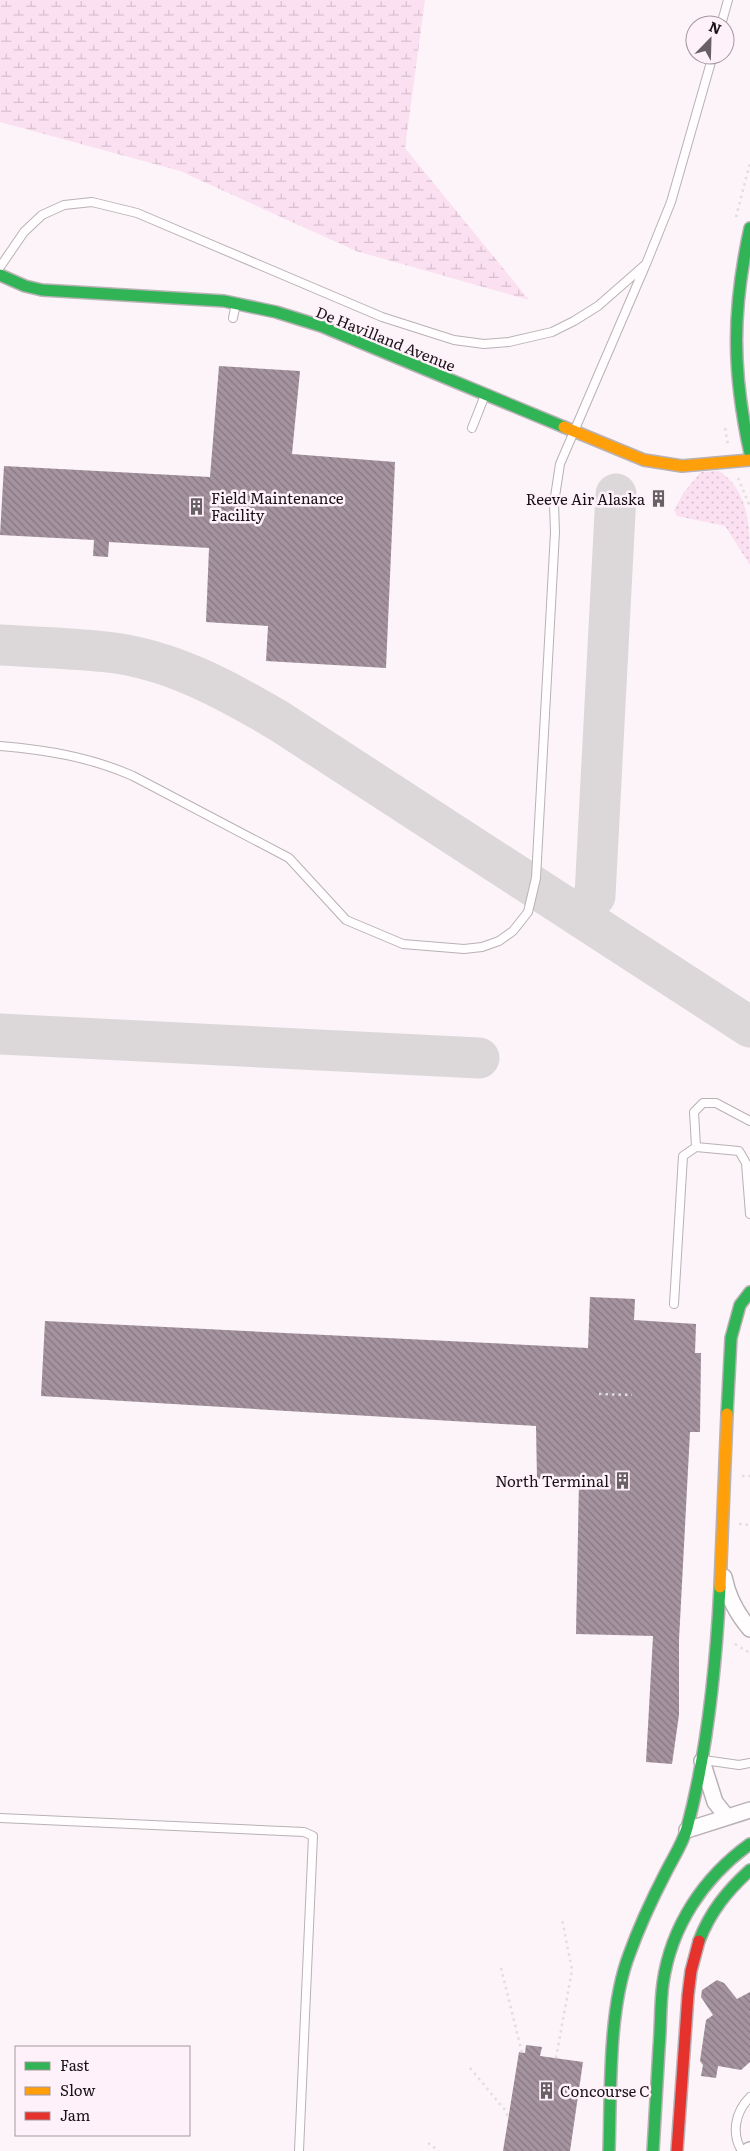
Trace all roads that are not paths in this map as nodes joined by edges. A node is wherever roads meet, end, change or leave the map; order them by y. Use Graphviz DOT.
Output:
graph roads {
  1 [pos="728,0"];
  2 [pos="724,15"];
  3 [pos="710,65"];
  4 [pos="750,228"];
  5 [pos="748,241"];
  6 [pos="646,264"];
  7 [pos="0,268"];
  8 [pos="0,275"];
  9 [pos="236,303"];
  10 [pos="233,318"];
  11 [pos="485,395"];
  12 [pos="472,428"];
  13 [pos="573,432"];
  14 [pos="750,453"];
  15 [pos="750,460"];
  16 [pos="0,746"];
  17 [pos="750,1121"];
  18 [pos="696,1147"];
  19 [pos="748,1182"];
  20 [pos="750,1214"];
  21 [pos="750,1292"];
  22 [pos="674,1304"];
  23 [pos="719,1559"];
  24 [pos="750,1629"];
  25 [pos="702,1760"];
  26 [pos="750,1763"];
  27 [pos="750,1810"];
  28 [pos="727,1817"];
  29 [pos="0,1818"];
  30 [pos="686,1830"];
  31 [pos="750,1844"];
  32 [pos="750,1870"];
  33 [pos="750,2098"];
  34 [pos="299,2151"];
  35 [pos="609,2151"];
  36 [pos="653,2151"];
  37 [pos="677,2151"];
  38 [pos="742,2151"];
  1 -- 2 [label="lane"];
  3 -- 6 [label="lane"];
  4 -- 5 [label="street"];
  5 -- 14 [label="street"];
  6 -- 7 [label="lane"];
  6 -- 13 [label="lane"];
  8 -- 9 [label="street, De Havilland Avenue"];
  9 -- 10 [label="lane"];
  9 -- 11 [label="street, De Havilland Avenue"];
  11 -- 12 [label="lane"];
  11 -- 13 [label="street, De Havilland Avenue"];
  13 -- 15 [label="street, De Havilland Avenue"];
  13 -- 16 [label="lane"];
  17 -- 18 [label="lane"];
  18 -- 19 [label="lane"];
  18 -- 22 [label="lane"];
  19 -- 20 [label="lane"];
  21 -- 23 [label="street"];
  23 -- 24 [label="street"];
  23 -- 25 [label="street"];
  25 -- 26 [label="lane"];
  25 -- 28 [label="street"];
  25 -- 30 [label="street"];
  27 -- 28 [label="street"];
  28 -- 30 [label="street"];
  29 -- 34 [label="lane"];
  30 -- 35 [label="street"];
  31 -- 36 [label="street"];
  32 -- 37 [label="street"];
  33 -- 38 [label="lane"];
}
